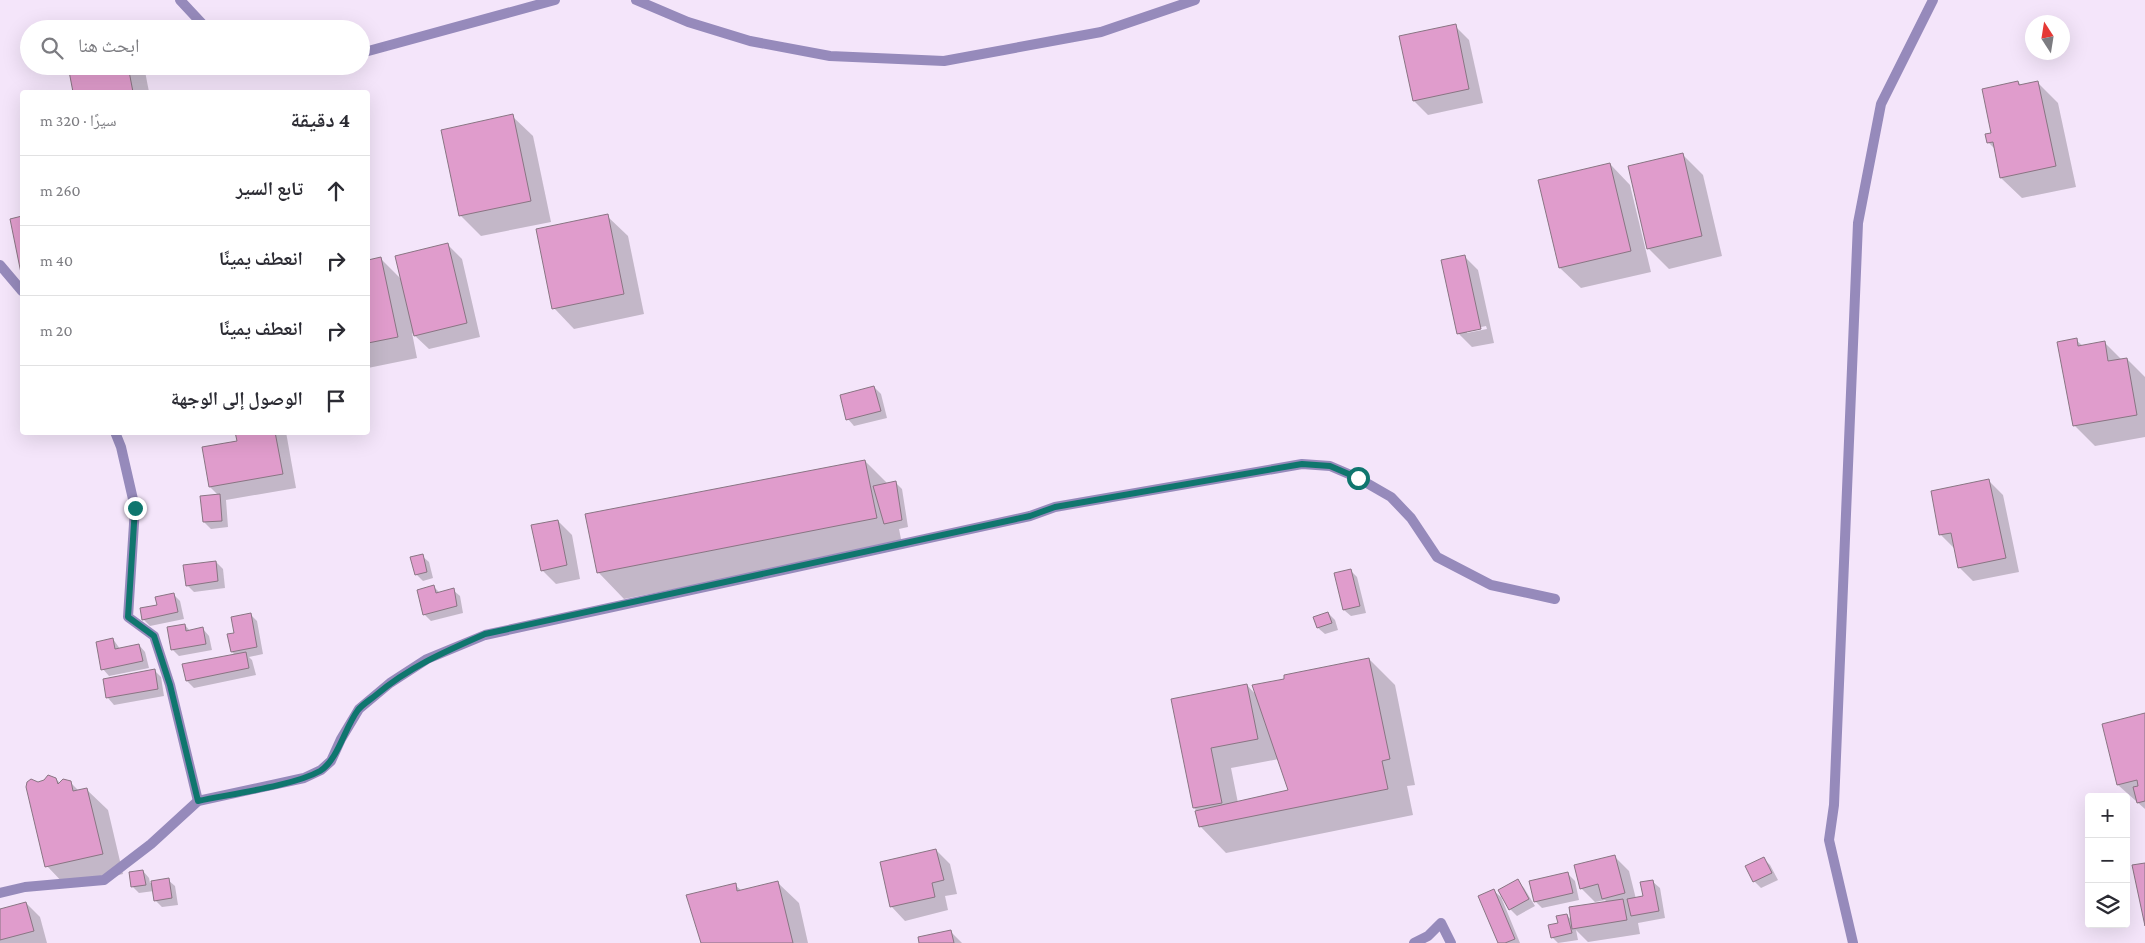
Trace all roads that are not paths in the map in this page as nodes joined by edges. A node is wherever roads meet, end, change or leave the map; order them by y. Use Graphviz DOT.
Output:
graph roads {
  1 [pos="180,0"];
  2 [pos="555,0"];
  3 [pos="636,0"];
  4 [pos="1196,0"];
  5 [pos="1933,0"];
  6 [pos="199,20"];
  7 [pos="370,51"];
  8 [pos="0,265"];
  9 [pos="20,289"];
  10 [pos="116,435"];
  11 [pos="1555,599"];
  12 [pos="198,801"];
  13 [pos="0,893"];
  14 [pos="1414,943"];
  15 [pos="1451,943"];
  16 [pos="1853,943"];
  1 -- 6 [label="street"];
  2 -- 7 [label="street"];
  3 -- 4 [label="street"];
  5 -- 16 [label="street"];
  8 -- 9 [label="street"];
  10 -- 12 [label="street"];
  11 -- 12 [label="street"];
  12 -- 13 [label="street"];
  14 -- 15 [label="street"];
}
